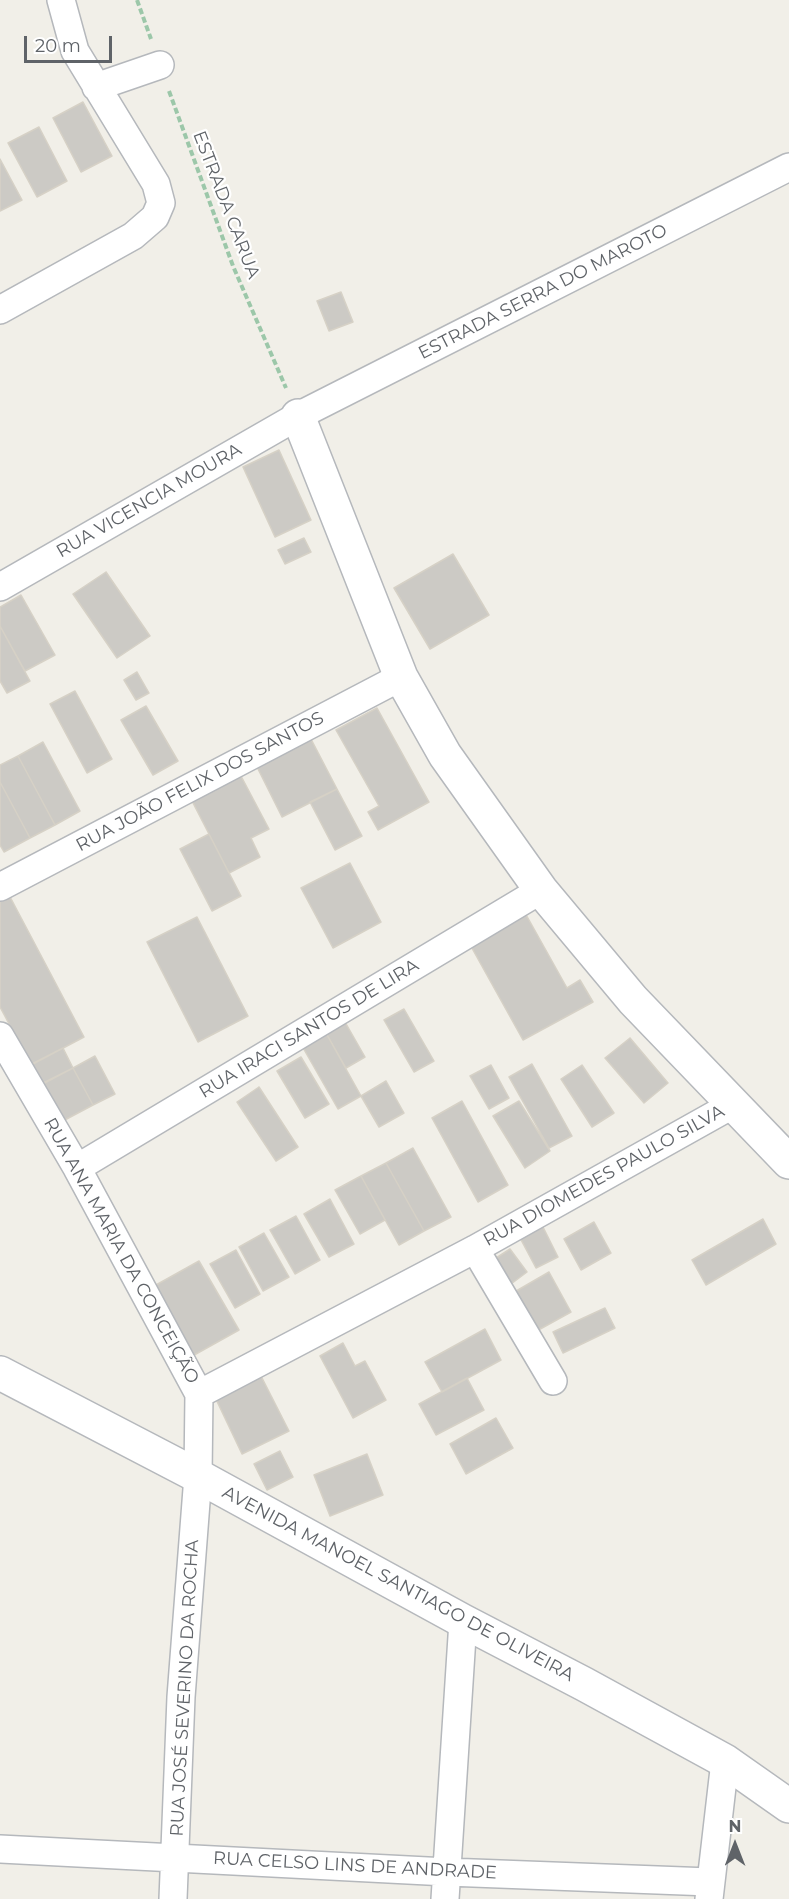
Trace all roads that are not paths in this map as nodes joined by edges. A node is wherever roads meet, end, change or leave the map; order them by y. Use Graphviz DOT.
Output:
graph roads {
  1 [pos="61,0"];
  2 [pos="160,65"];
  3 [pos="96,87"];
  4 [pos="789,167"];
  5 [pos="0,310"];
  6 [pos="298,416"];
  7 [pos="0,586"];
  8 [pos="401,677"];
  9 [pos="0,887"];
  10 [pos="541,890"];
  11 [pos="0,1036"];
  12 [pos="734,1104"];
  13 [pos="789,1162"];
  14 [pos="77,1168"];
  15 [pos="475,1249"];
  16 [pos="0,1373"];
  17 [pos="553,1381"];
  18 [pos="199,1394"];
  19 [pos="198,1476"];
  20 [pos="463,1621"];
  21 [pos="725,1761"];
  22 [pos="789,1806"];
  23 [pos="0,1849"];
  24 [pos="175,1857"];
  25 [pos="447,1872"];
  26 [pos="709,1891"];
  27 [pos="173,1899"];
  28 [pos="445,1899"];
  1 -- 3 [label="street"];
  2 -- 3 [label="street"];
  3 -- 5 [label="street"];
  4 -- 6 [label="street, ESTRADA SERRA DO MAROTO"];
  6 -- 7 [label="street, RUA VICENCIA MOURA"];
  6 -- 8 [label="street"];
  8 -- 9 [label="street, RUA JOÃO FELIX DOS SANTOS"];
  8 -- 10 [label="street"];
  10 -- 12 [label="street"];
  10 -- 14 [label="street, RUA IRACI SANTOS DE LIRA"];
  11 -- 14 [label="street, RUA ANA MARIA DA CONCEIÇÃO"];
  12 -- 13 [label="street"];
  12 -- 15 [label="street, RUA DIOMEDES PAULO SILVA"];
  14 -- 18 [label="street, RUA ANA MARIA DA CONCEIÇÃO"];
  15 -- 17 [label="street, RUA DIOMEDES PAULO SILVA"];
  15 -- 18 [label="street, RUA DIOMEDES PAULO SILVA"];
  16 -- 19 [label="street, AVENIDA MANOEL SANTIAGO DE OLIVEIRA"];
  18 -- 19 [label="street, RUA ANA MARIA DA CONCEIÇÃO"];
  19 -- 20 [label="street, AVENIDA MANOEL SANTIAGO DE OLIVEIRA"];
  19 -- 24 [label="street, RUA JOSÉ SEVERINO DA ROCHA"];
  20 -- 21 [label="street, AVENIDA MANOEL SANTIAGO DE OLIVEIRA"];
  20 -- 25 [label="street"];
  21 -- 22 [label="street, AVENIDA MANOEL SANTIAGO DE OLIVEIRA"];
  21 -- 26 [label="street"];
  23 -- 24 [label="street, RUA CELSO LINS DE ANDRADE"];
  24 -- 25 [label="street, RUA CELSO LINS DE ANDRADE"];
  24 -- 27 [label="street, RUA JOSÉ SEVERINO DA ROCHA"];
  25 -- 26 [label="street, RUA CELSO LINS DE ANDRADE"];
  25 -- 28 [label="street"];
}
